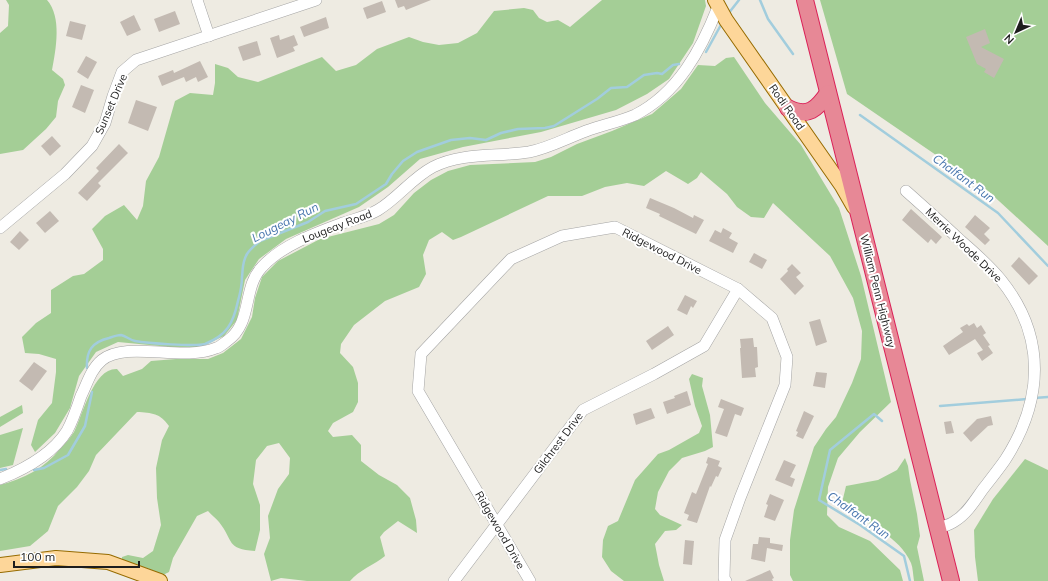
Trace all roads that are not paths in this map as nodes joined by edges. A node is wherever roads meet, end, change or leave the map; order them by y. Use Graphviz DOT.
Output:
graph roads {
  1 [pos="196,0"];
  2 [pos="316,0"];
  3 [pos="805,0"];
  4 [pos="721,11"];
  5 [pos="209,36"];
  6 [pos="828,93"];
  7 [pos="788,108"];
  8 [pos="906,191"];
  9 [pos="859,214"];
  10 [pos="0,228"];
  11 [pos="738,290"];
  12 [pos="0,479"];
  13 [pos="497,524"];
  14 [pos="938,528"];
  15 [pos="0,565"];
  16 [pos="160,581"];
  17 [pos="454,581"];
  18 [pos="530,581"];
  19 [pos="726,581"];
  20 [pos="952,581"];
  1 -- 5 [label="street"];
  2 -- 5 [label="street, Sunset Drive"];
  3 -- 6 [label="highway, William Penn Highway"];
  4 -- 7 [label="main road, Rodi Road"];
  4 -- 12 [label="street, Lougeay Road"];
  5 -- 10 [label="street, Sunset Drive"];
  6 -- 7 [label="highway"];
  6 -- 9 [label="highway, William Penn Highway"];
  7 -- 9 [label="main road, Rodi Road"];
  8 -- 14 [label="street, Merrie Woode Drive"];
  9 -- 14 [label="highway, William Penn Highway"];
  11 -- 13 [label="street, Gilchrest Drive"];
  11 -- 13 [label="street, Ridgewood Drive"];
  11 -- 19 [label="street, Ridgewood Drive"];
  13 -- 17 [label="street, Gilchrest Drive"];
  13 -- 18 [label="street, Ridgewood Drive"];
  14 -- 20 [label="highway, William Penn Highway"];
  15 -- 16 [label="main road"];
}
